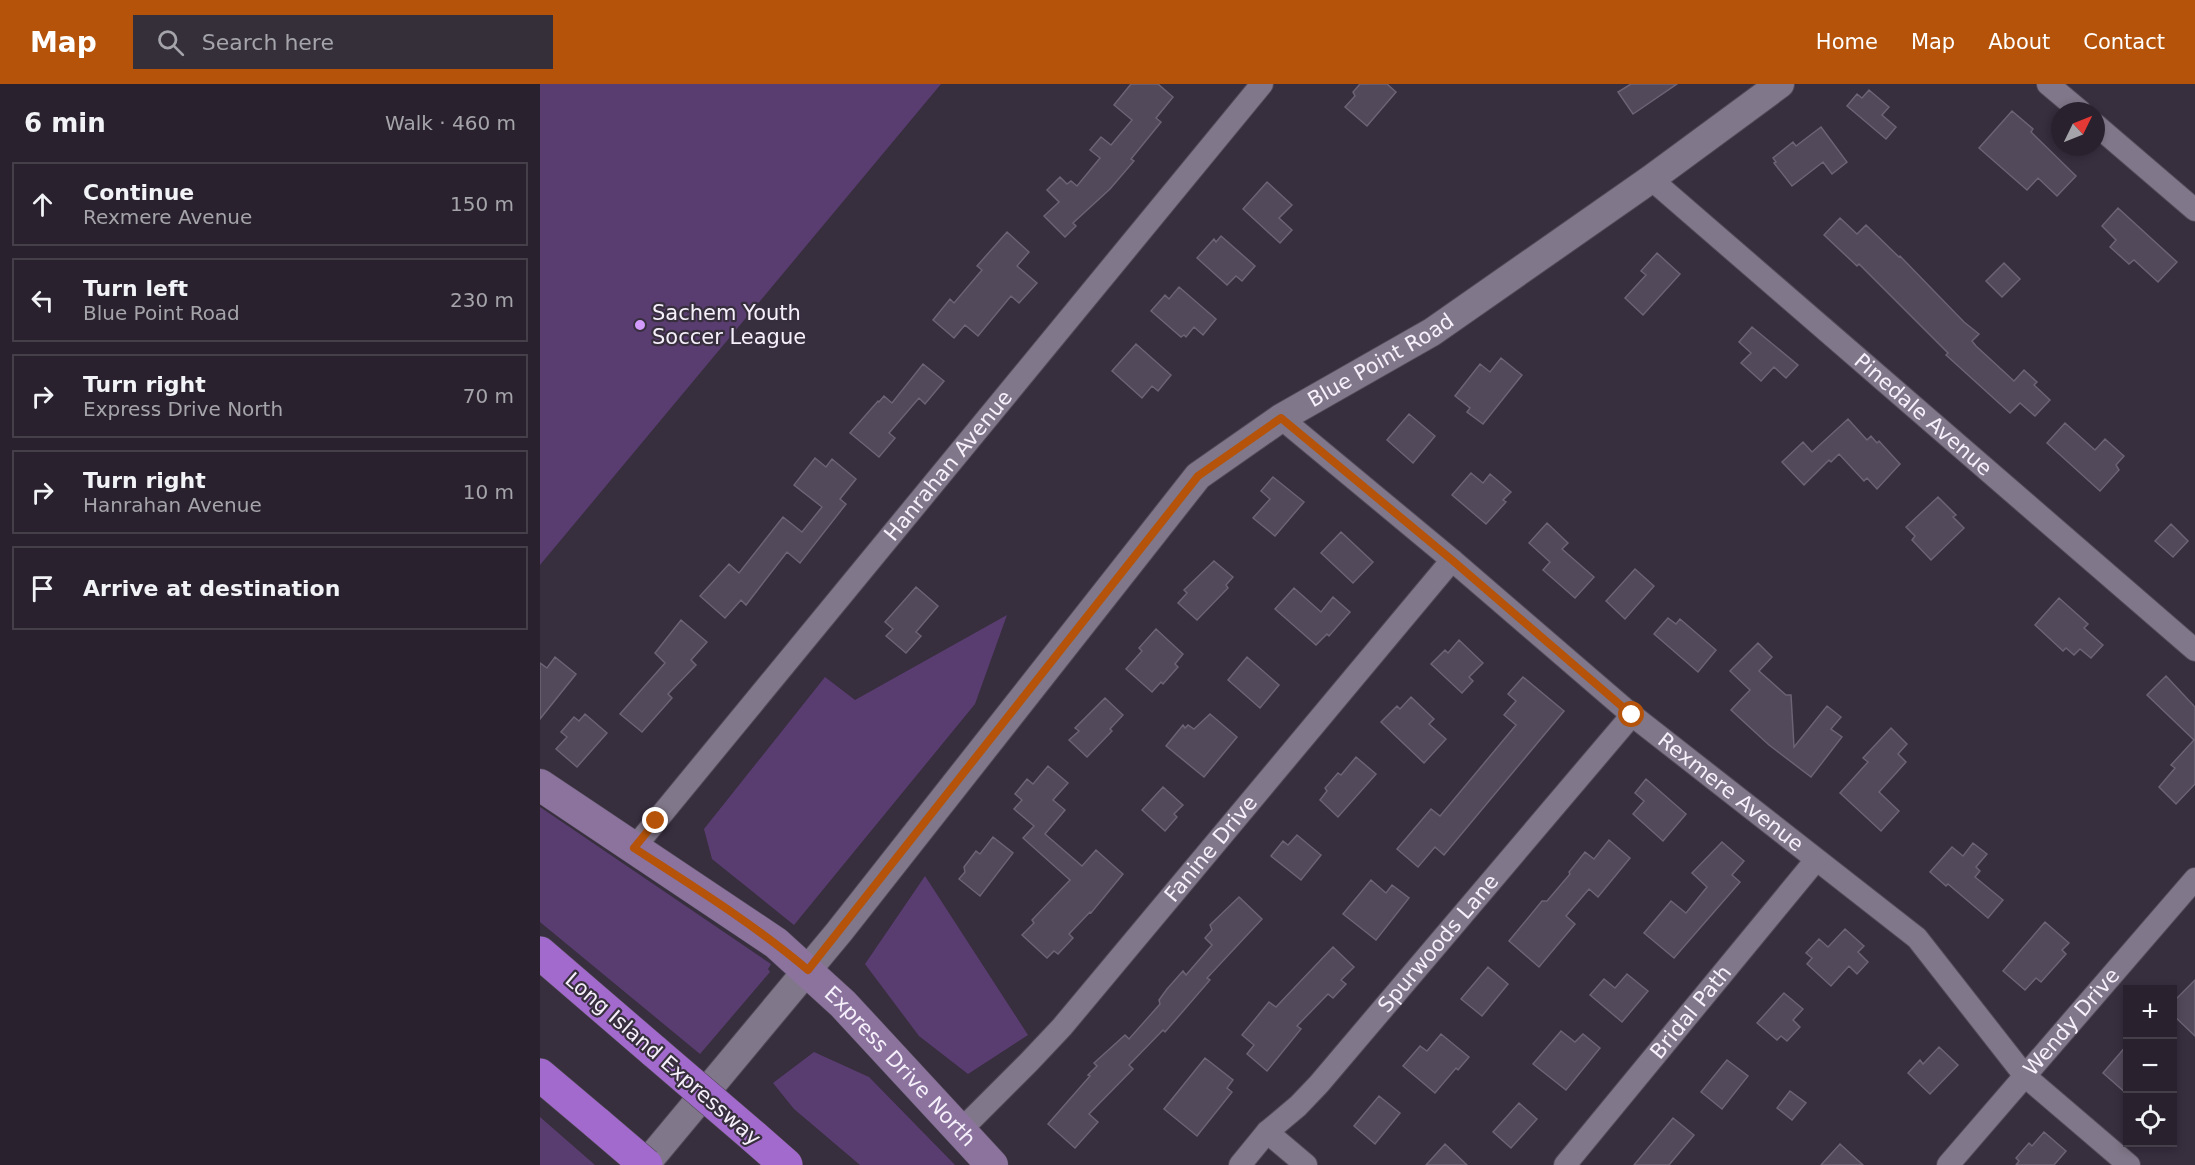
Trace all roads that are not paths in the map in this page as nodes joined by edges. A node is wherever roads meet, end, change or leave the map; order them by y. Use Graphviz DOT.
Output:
graph roads {
  1 [pos="1262,84"];
  2 [pos="1780,84"];
  3 [pos="2048,84"];
  4 [pos="2069,102"];
  5 [pos="2105,133"];
  6 [pos="1651,180"];
  7 [pos="2195,210"];
  8 [pos="1281,418"];
  9 [pos="1452,560"];
  10 [pos="2195,650"];
  11 [pos="1632,715"];
  12 [pos="540,785"];
  13 [pos="634,848"];
  14 [pos="1816,860"];
  15 [pos="2195,879"];
  16 [pos="540,953"];
  17 [pos="808,970"];
  18 [pos="540,1075"];
  19 [pos="2025,1076"];
  20 [pos="960,1131"];
  21 [pos="1267,1132"];
  22 [pos="645,1165"];
  23 [pos="786,1165"];
  24 [pos="992,1165"];
  25 [pos="1240,1165"];
  26 [pos="1306,1165"];
  27 [pos="1565,1165"];
  28 [pos="1948,1165"];
  29 [pos="2128,1165"];
  1 -- 13 [label="street, Hanrahan Avenue"];
  2 -- 6 [label="street, Blue Point Road"];
  3 -- 4 [label="street"];
  5 -- 7 [label="street"];
  6 -- 8 [label="street, Blue Point Road"];
  6 -- 10 [label="street, Pinedale Avenue"];
  8 -- 9 [label="street, Rexmere Avenue"];
  8 -- 17 [label="street, Blue Point Road"];
  9 -- 11 [label="street, Rexmere Avenue"];
  9 -- 20 [label="street, Fanine Drive"];
  11 -- 14 [label="street, Rexmere Avenue"];
  11 -- 21 [label="street, Spurwoods Lane"];
  12 -- 13 [label="main road, Express Drive North"];
  13 -- 17 [label="main road, Express Drive North"];
  14 -- 19 [label="street, Rexmere Avenue"];
  14 -- 27 [label="street, Bridal Path"];
  15 -- 19 [label="street, Wendy Drive"];
  16 -- 23 [label="highway, Long Island Expressway, bridge"];
  17 -- 20 [label="main road, Express Drive North"];
  17 -- 22 [label="street, Blue Point Road"];
  18 -- 22 [label="highway, bridge"];
  19 -- 28 [label="street, Wendy Drive"];
  19 -- 29 [label="street, Rexmere Avenue"];
  20 -- 24 [label="main road, Express Drive North"];
  21 -- 25 [label="street, Spurwoods Lane"];
  21 -- 26 [label="street"];
}
